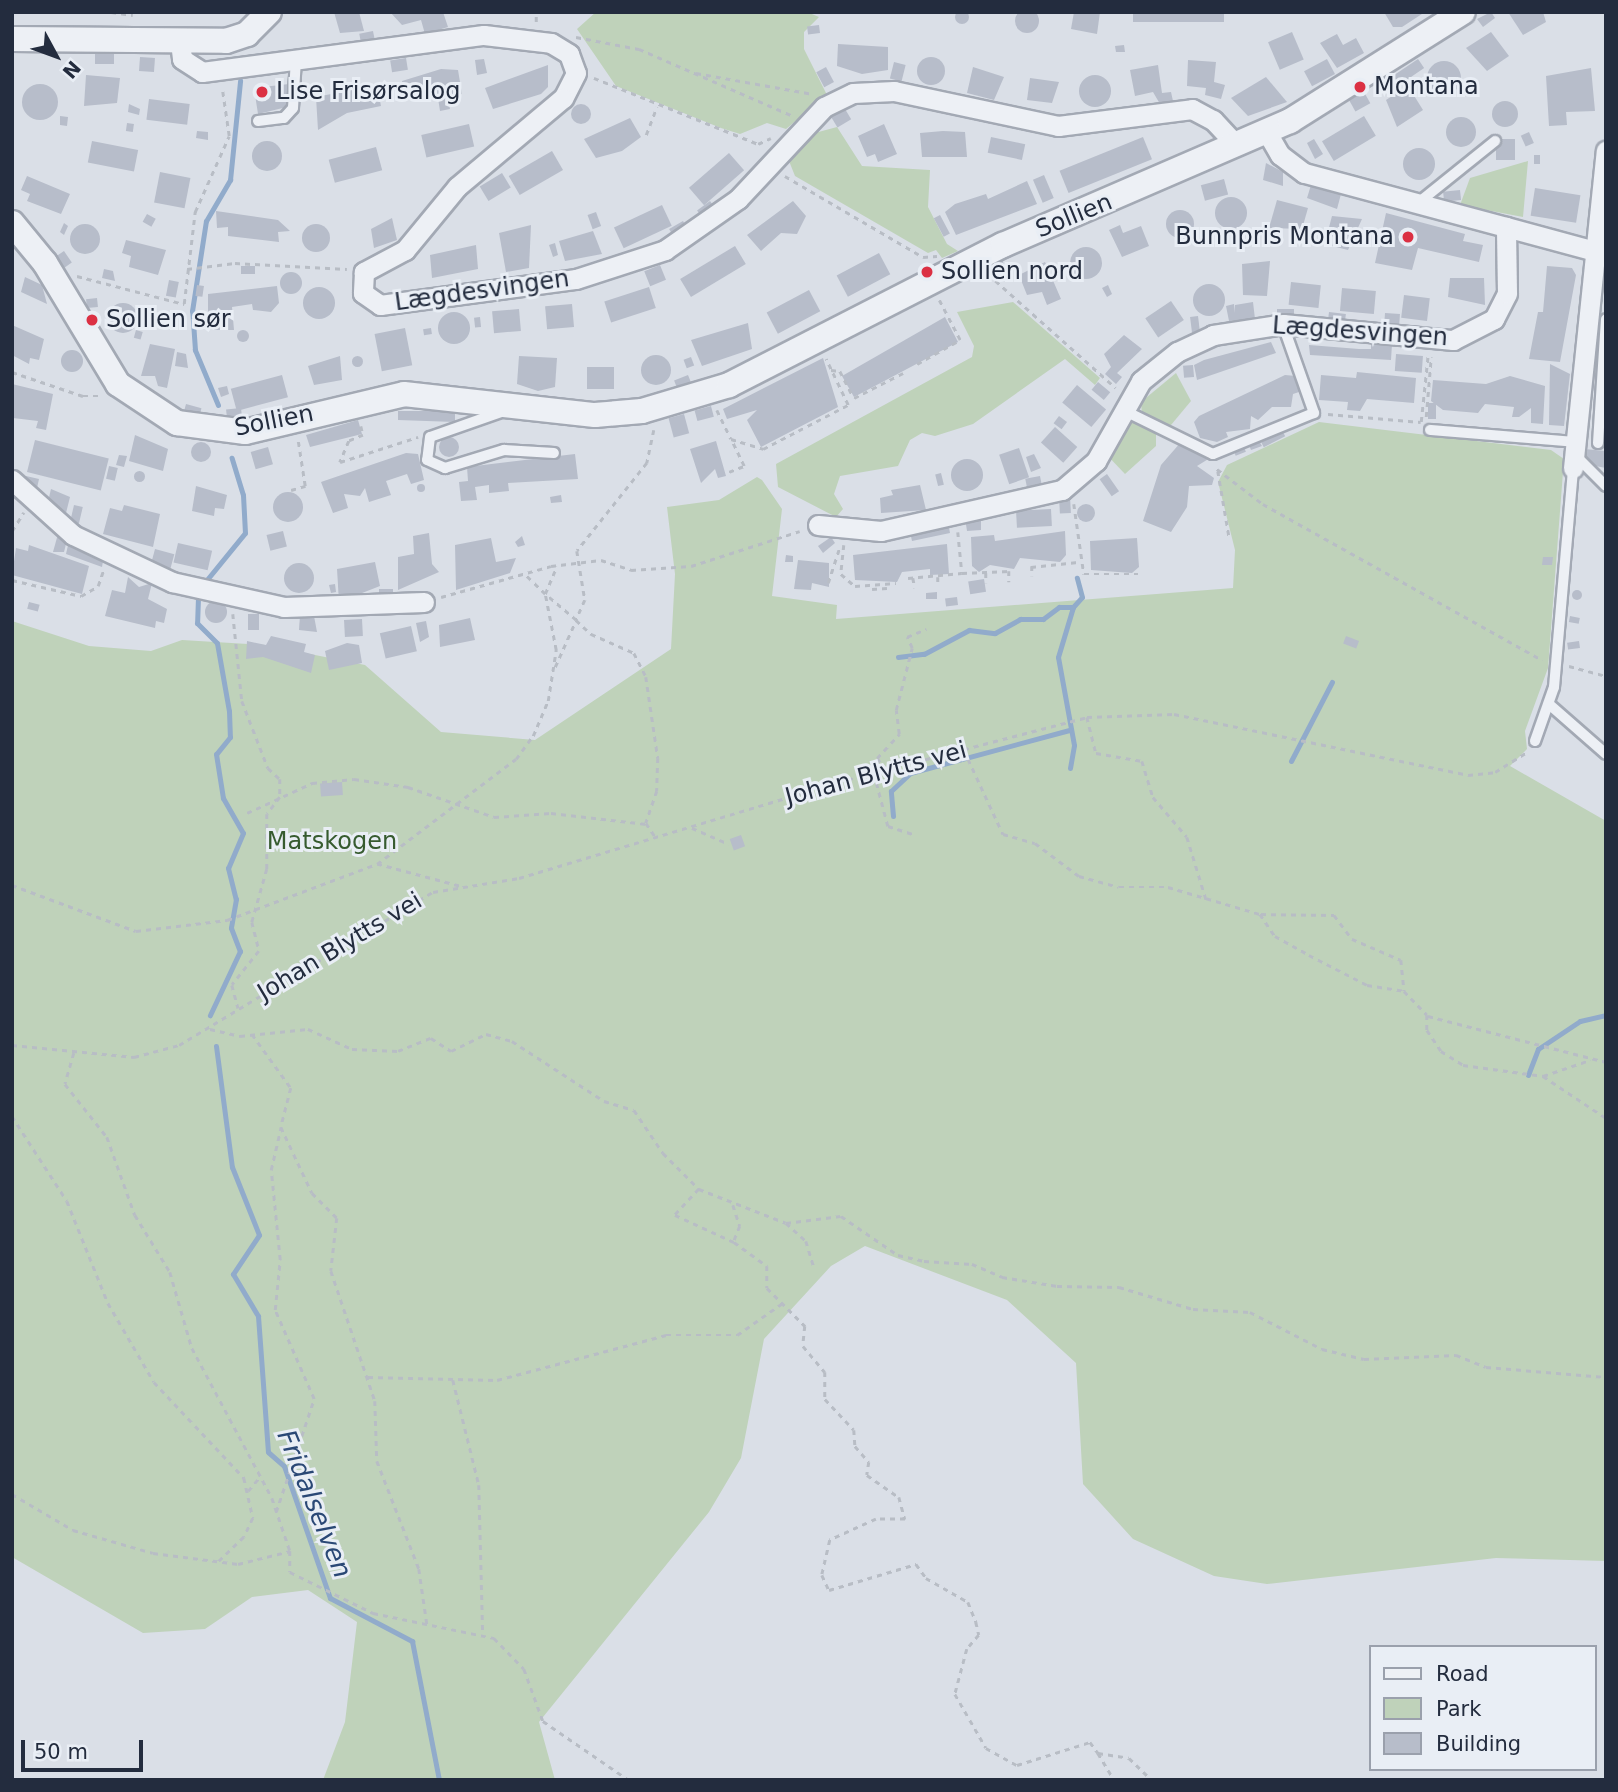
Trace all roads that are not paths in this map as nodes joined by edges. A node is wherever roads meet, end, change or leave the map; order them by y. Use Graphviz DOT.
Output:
graph roads {
  1 [pos="269,12"];
  2 [pos="1464,12"];
  3 [pos="12,39"];
  4 [pos="180,42"];
  5 [pos="296,60"];
  6 [pos="258,121"];
  7 [pos="1266,131"];
  8 [pos="1495,141"];
  9 [pos="1236,145"];
  10 [pos="1606,151"];
  11 [pos="1418,203"];
  12 [pos="12,223"];
  13 [pos="1506,227"];
  14 [pos="1600,253"];
  15 [pos="1606,319"];
  16 [pos="1283,324"];
  17 [pos="1605,334"];
  18 [pos="1126,404"];
  19 [pos="509,405"];
  20 [pos="1430,430"];
  21 [pos="1600,439"];
  22 [pos="554,453"];
  23 [pos="1574,454"];
  24 [pos="12,480"];
  25 [pos="1606,486"];
  26 [pos="818,525"];
  27 [pos="424,602"];
  28 [pos="1550,705"];
  29 [pos="1535,741"];
  30 [pos="1606,754"];
  1 -- 4 [label="street"];
  2 -- 7 [label="street, Sollien"];
  3 -- 4 [label="street"];
  4 -- 5 [label="street"];
  5 -- 6 [label="lane"];
  5 -- 9 [label="street, Lægdesvingen"];
  7 -- 9 [label="street, Sollien"];
  7 -- 11 [label="street"];
  8 -- 11 [label="lane"];
  9 -- 19 [label="street, Sollien"];
  10 -- 14 [label="street"];
  11 -- 13 [label="street"];
  12 -- 19 [label="street, Sollien"];
  13 -- 14 [label="street"];
  13 -- 16 [label="street, Lægdesvingen"];
  14 -- 23 [label="street"];
  15 -- 17 [label="lane"];
  16 -- 18 [label="street, Lægdesvingen"];
  16 -- 18 [label="lane"];
  17 -- 21 [label="lane"];
  18 -- 26 [label="street, Lægdesvingen"];
  19 -- 22 [label="lane"];
  20 -- 23 [label="lane"];
  23 -- 25 [label="lane"];
  23 -- 28 [label="lane"];
  24 -- 27 [label="street"];
  28 -- 29 [label="lane"];
  28 -- 30 [label="lane"];
}
